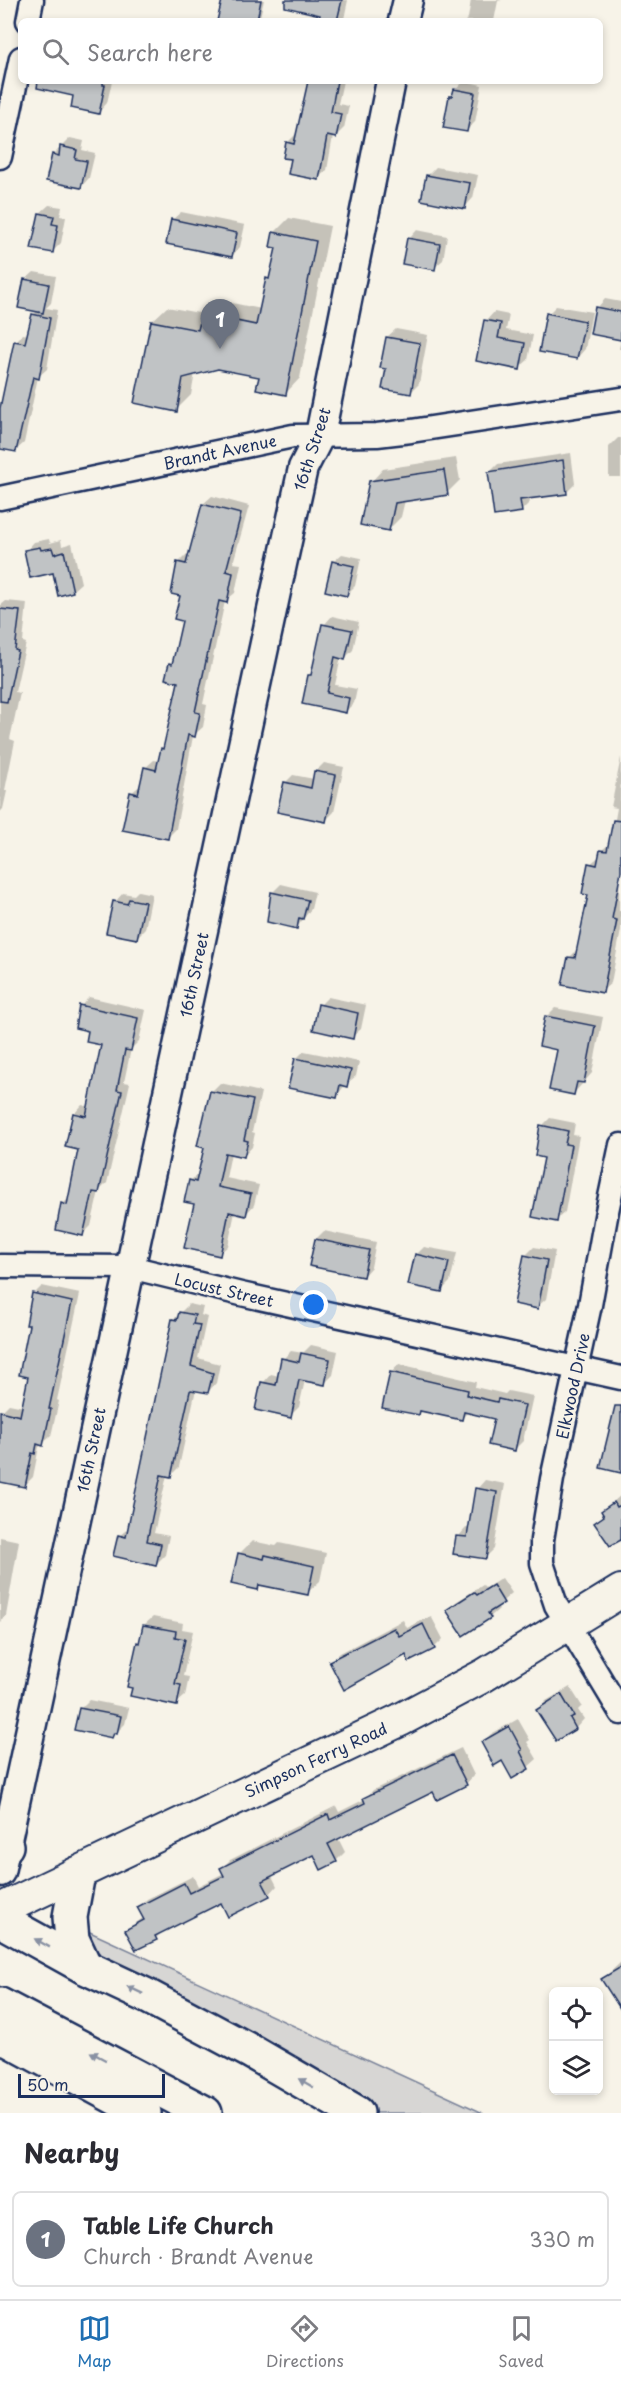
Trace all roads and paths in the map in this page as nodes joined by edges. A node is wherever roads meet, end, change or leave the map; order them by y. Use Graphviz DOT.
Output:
graph roads {
  1 [pos="32,0"];
  2 [pos="408,0"];
  3 [pos="29,18"];
  4 [pos="405,18"];
  5 [pos="18,72"];
  6 [pos="391,84"];
  7 [pos="0,157"];
  8 [pos="621,399"];
  9 [pos="320,435"];
  10 [pos="0,498"];
  11 [pos="621,1145"];
  12 [pos="0,1266"];
  13 [pos="130,1267"];
  14 [pos="576,1370"];
  15 [pos="621,1378"];
  16 [pos="621,1591"];
  17 [pos="566,1624"];
  18 [pos="621,1713"];
  19 [pos="2,1856"];
  20 [pos="78,1874"];
  21 [pos="0,1910"];
  22 [pos="0,1920"];
  23 [pos="85,1967"];
  24 [pos="4,2017"];
  25 [pos="144,2113"];
  26 [pos="205,2113"];
  27 [pos="357,2113"];
  1 -- 3 [label="street"];
  2 -- 4 [label="street"];
  5 -- 7 [label="street"];
  6 -- 9 [label="street, 16th Street"];
  8 -- 9 [label="street, Brandt Avenue"];
  9 -- 10 [label="street, Brandt Avenue"];
  9 -- 13 [label="street, 16th Street"];
  11 -- 14 [label="street, Elkwood Drive"];
  12 -- 13 [label="street, Locust Street"];
  13 -- 14 [label="street, Locust Street"];
  13 -- 19 [label="street, 16th Street"];
  14 -- 15 [label="street, Locust Street"];
  14 -- 17 [label="street, Elkwood Drive"];
  16 -- 17 [label="main road, Simpson Ferry Road"];
  17 -- 18 [label="street, Elkwood Drive"];
  17 -- 20 [label="main road, Simpson Ferry Road"];
  20 -- 21 [label="main road, Simpson Ferry Road"];
  20 -- 23 [label="highway"];
  23 -- 22 [label="highway, one-way"];
  27 -- 23 [label="highway, one-way"];
  24 -- 25 [label="highway"];
  26 -- 24 [label="highway, one-way"];
}
